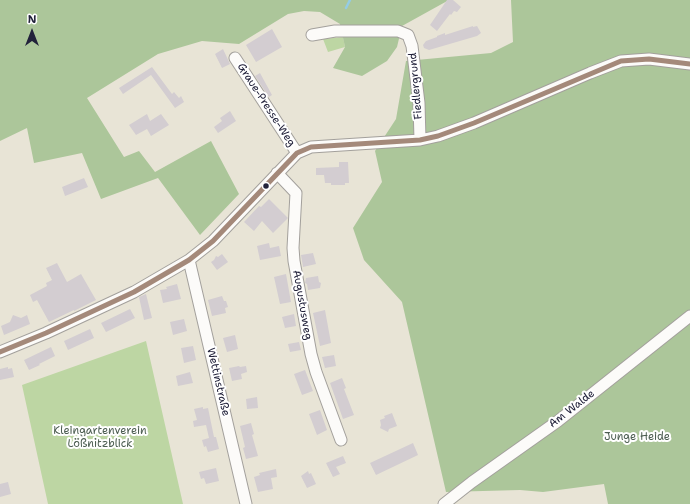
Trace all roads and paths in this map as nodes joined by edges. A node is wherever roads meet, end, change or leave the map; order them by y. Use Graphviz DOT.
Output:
graph roads {
  1 [pos="312,35"];
  2 [pos="234,58"];
  3 [pos="690,64"];
  4 [pos="420,140"];
  5 [pos="297,153"];
  6 [pos="277,173"];
  7 [pos="189,260"];
  8 [pos="690,316"];
  9 [pos="0,352"];
  10 [pos="341,440"];
  11 [pos="448,501"];
  12 [pos="246,504"];
  1 -- 4 [label="street, Fiedlergrund"];
  2 -- 5 [label="street, Graue-Presse-Weg"];
  3 -- 4 [label="street"];
  4 -- 5 [label="street"];
  5 -- 6 [label="street"];
  6 -- 7 [label="street"];
  6 -- 10 [label="street, Augustusweg"];
  7 -- 9 [label="street"];
  7 -- 12 [label="street, Wettinstraße"];
  8 -- 11 [label="street, Am Walde"];
}
